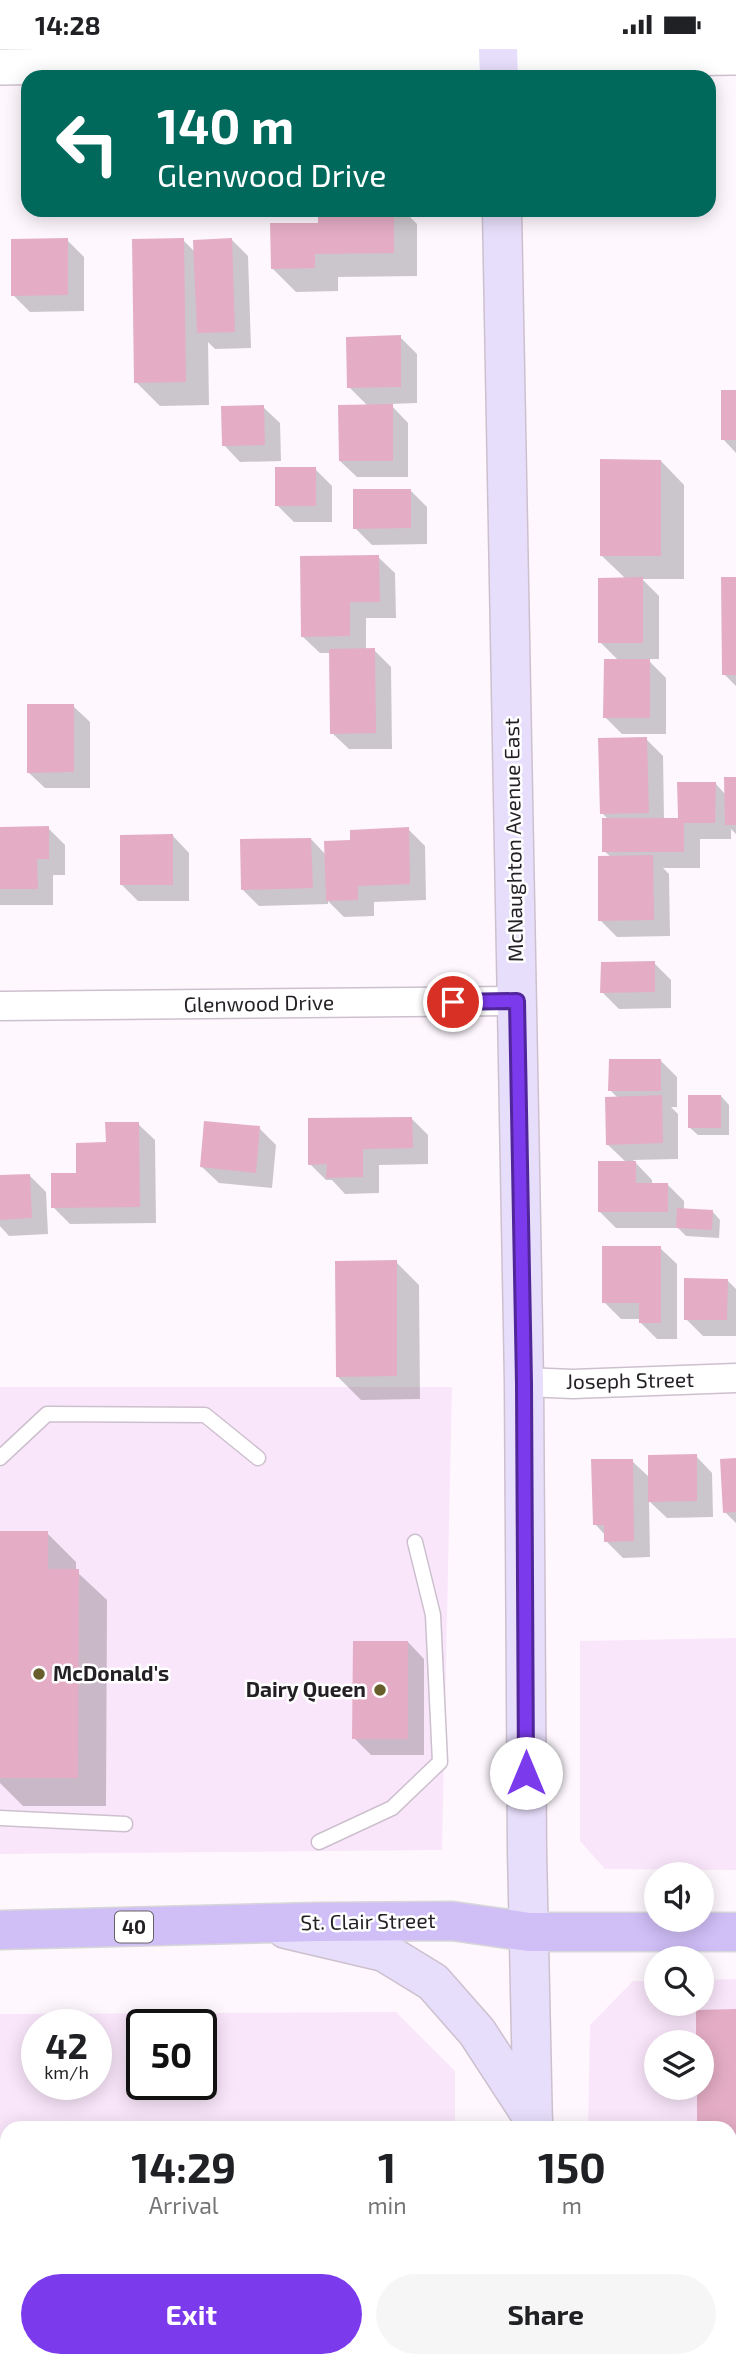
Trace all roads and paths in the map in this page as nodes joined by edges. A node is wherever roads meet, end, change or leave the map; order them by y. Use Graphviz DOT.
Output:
graph roads {
  1 [pos="736,57"];
  2 [pos="499,62"];
  3 [pos="0,67"];
  4 [pos="502,217"];
  5 [pos="517,1001"];
  6 [pos="0,1006"];
  7 [pos="736,1378"];
  8 [pos="524,1383"];
  9 [pos="0,1458"];
  10 [pos="258,1458"];
  11 [pos="415,1542"];
  12 [pos="0,1818"];
  13 [pos="125,1824"];
  14 [pos="319,1842"];
  15 [pos="268,1925"];
  16 [pos="0,1930"];
  17 [pos="528,1932"];
  18 [pos="736,1932"];
  19 [pos="532,2121"];
  20 [pos="533,2121"];
  1 -- 2 [label="street"];
  2 -- 3 [label="street"];
  4 -- 5 [label="main road, McNaughton Avenue East"];
  5 -- 6 [label="street, Glenwood Drive"];
  5 -- 8 [label="main road, McNaughton Avenue East"];
  7 -- 8 [label="street, Joseph Street"];
  8 -- 17 [label="main road, McNaughton Avenue East"];
  9 -- 10 [label="lane"];
  11 -- 14 [label="lane"];
  12 -- 13 [label="lane"];
  15 -- 16 [label="main road, St. Clair Street / 40"];
  15 -- 17 [label="main road, St. Clair Street / 40"];
  15 -- 19 [label="main road"];
  17 -- 18 [label="main road, St. Clair Street / 40"];
  17 -- 20 [label="main road, McNaughton Avenue East"];
}
